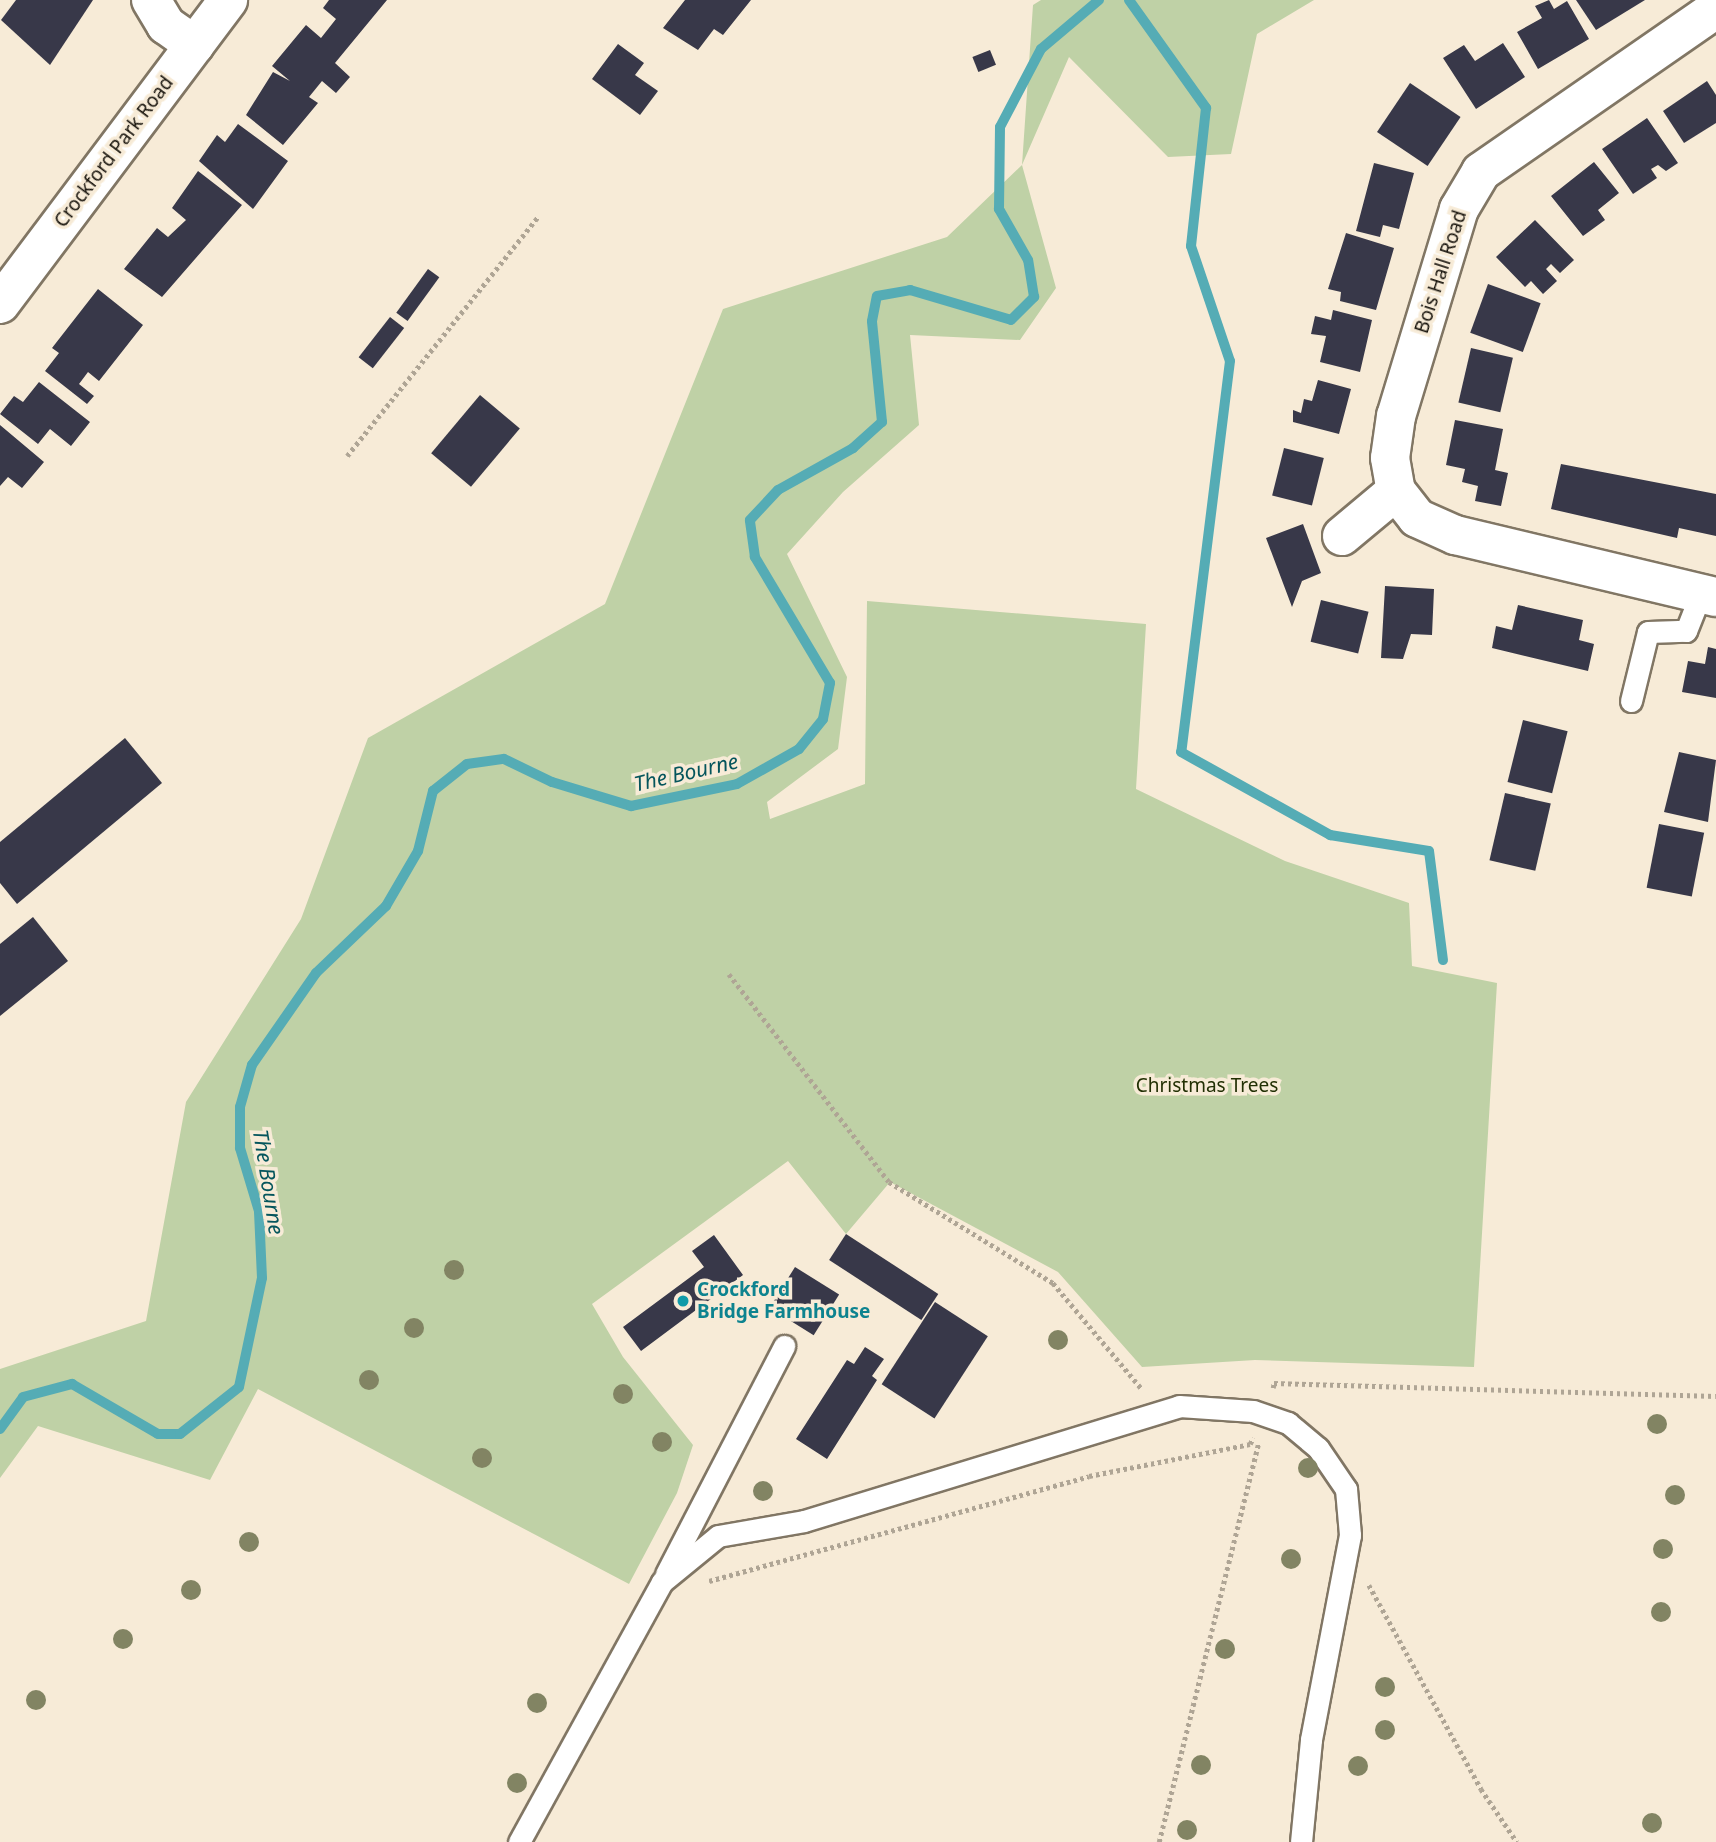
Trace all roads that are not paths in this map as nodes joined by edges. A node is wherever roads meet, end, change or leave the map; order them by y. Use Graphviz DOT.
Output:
graph roads {
  1 [pos="151,0"];
  2 [pos="229,0"];
  3 [pos="1716,9"];
  4 [pos="195,45"];
  5 [pos="7,281"];
  6 [pos="1396,491"];
  7 [pos="1342,536"];
  8 [pos="1709,595"];
  9 [pos="1631,701"];
  10 [pos="784,1346"];
  11 [pos="662,1582"];
  12 [pos="519,1842"];
  13 [pos="1301,1842"];
  1 -- 4 [label="street"];
  2 -- 4 [label="street, Crockford Park Road"];
  3 -- 6 [label="street, Bois Hall Road"];
  4 -- 5 [label="street, Crockford Park Road"];
  6 -- 7 [label="street"];
  6 -- 8 [label="street, Bois Hall Road"];
  8 -- 9 [label="lane"];
  10 -- 11 [label="lane"];
  11 -- 12 [label="lane"];
  11 -- 13 [label="lane"];
}
